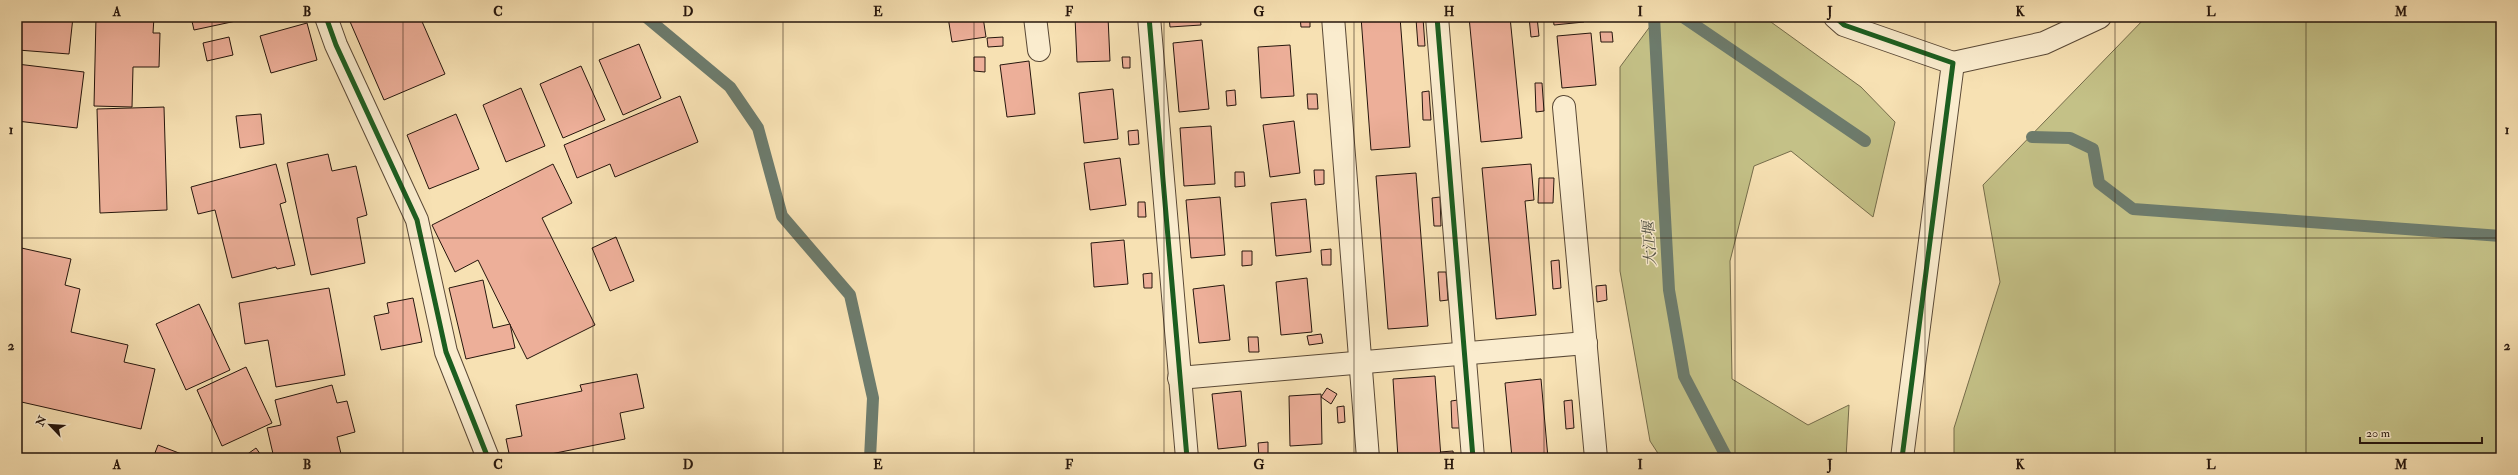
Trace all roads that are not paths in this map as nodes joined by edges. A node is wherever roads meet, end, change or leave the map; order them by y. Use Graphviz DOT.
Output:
graph roads {
  1 [pos="326,17"];
  2 [pos="1035,17"];
  3 [pos="1150,17"];
  4 [pos="1334,17"];
  5 [pos="1437,17"];
  6 [pos="1835,17"];
  7 [pos="2100,17"];
  8 [pos="1039,50"];
  9 [pos="1953,63"];
  10 [pos="1564,107"];
  11 [pos="1586,343"];
  12 [pos="1464,353"];
  13 [pos="1361,364"];
  14 [pos="1179,378"];
  15 [pos="488,458"];
  16 [pos="1187,458"];
  17 [pos="1368,458"];
  18 [pos="1473,458"];
  19 [pos="1596,458"];
  20 [pos="1902,458"];
  1 -- 15 [label="street"];
  2 -- 8 [label="street"];
  3 -- 14 [label="street"];
  4 -- 13 [label="street"];
  5 -- 12 [label="street"];
  6 -- 9 [label="street"];
  7 -- 9 [label="street"];
  9 -- 20 [label="street"];
  10 -- 11 [label="street"];
  11 -- 12 [label="street"];
  11 -- 19 [label="street"];
  12 -- 13 [label="street"];
  12 -- 18 [label="street"];
  13 -- 14 [label="street"];
  13 -- 17 [label="street"];
  14 -- 16 [label="street"];
}
